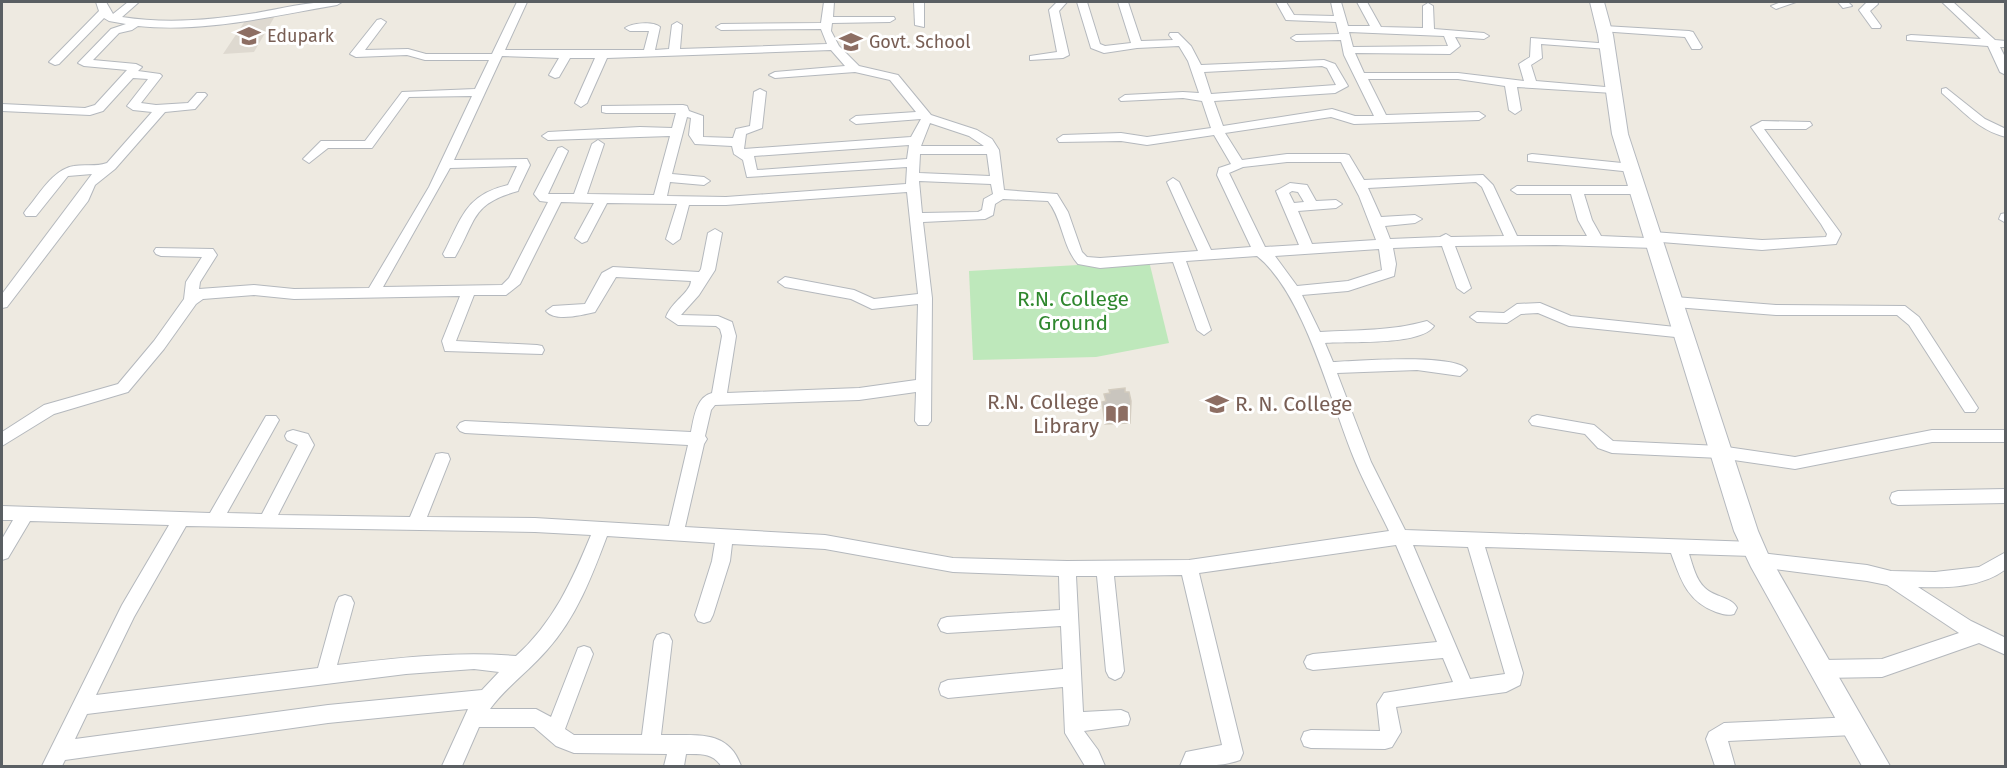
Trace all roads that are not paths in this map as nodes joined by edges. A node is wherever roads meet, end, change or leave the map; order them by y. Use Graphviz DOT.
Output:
graph roads {
  1 [pos="134,2"];
  2 [pos="337,2"];
  3 [pos="522,2"];
  4 [pos="829,2"];
  5 [pos="919,2"];
  6 [pos="1062,2"];
  7 [pos="1082,2"];
  8 [pos="1123,2"];
  9 [pos="1281,2"];
  10 [pos="1336,2"];
  11 [pos="1362,2"];
  12 [pos="1597,2"];
  13 [pos="1791,2"];
  14 [pos="1872,2"];
  15 [pos="1947,2"];
  16 [pos="1428,6"];
  17 [pos="1776,6"];
  18 [pos="106,10"];
  19 [pos="891,19"];
  20 [pos="136,22"];
  21 [pos="381,22"];
  22 [pos="826,23"];
  23 [pos="677,25"];
  24 [pos="920,25"];
  25 [pos="1876,26"];
  26 [pos="721,27"];
  27 [pos="630,28"];
  28 [pos="1344,28"];
  29 [pos="1377,30"];
  30 [pos="1429,31"];
  31 [pos="1448,33"];
  32 [pos="1484,36"];
  33 [pos="1606,38"];
  34 [pos="1911,38"];
  35 [pos="1993,44"];
  36 [pos="2006,44"];
  37 [pos="1137,45"];
  38 [pos="1298,46"];
  39 [pos="1696,46"];
  40 [pos="834,47"];
  41 [pos="1349,50"];
  42 [pos="674,51"];
  43 [pos="650,52"];
  44 [pos="567,54"];
  45 [pos="603,54"];
  46 [pos="496,55"];
  47 [pos="1034,58"];
  48 [pos="55,62"];
  49 [pos="855,69"];
  50 [pos="1197,69"];
  51 [pos="2006,72"];
  52 [pos="131,74"];
  53 [pos="555,75"];
  54 [pos="775,75"];
  55 [pos="1360,76"];
  56 [pos="1510,83"];
  57 [pos="1531,84"];
  58 [pos="1613,90"];
  59 [pos="481,92"];
  60 [pos="760,92"];
  61 [pos="1946,92"];
  62 [pos="201,95"];
  63 [pos="1208,98"];
  64 [pos="1125,99"];
  65 [pos="581,103"];
  66 [pos="2,108"];
  67 [pos="156,109"];
  68 [pos="606,109"];
  69 [pos="1515,110"];
  70 [pos="683,114"];
  71 [pos="926,116"];
  72 [pos="1479,116"];
  73 [pos="1381,118"];
  74 [pos="856,120"];
  75 [pos="1806,125"];
  76 [pos="1218,129"];
  77 [pos="677,132"];
  78 [pos="2006,133"];
  79 [pos="548,136"];
  80 [pos="1063,139"];
  81 [pos="598,144"];
  82 [pos="739,148"];
  83 [pos="993,150"];
  84 [pos="562,151"];
  85 [pos="1532,158"];
  86 [pos="309,159"];
  87 [pos="913,164"];
  88 [pos="1238,164"];
  89 [pos="446,165"];
  90 [pos="107,168"];
  91 [pos="1632,168"];
  92 [pos="665,178"];
  93 [pos="996,180"];
  94 [pos="704,181"];
  95 [pos="1173,182"];
  96 [pos="1359,184"];
  97 [pos="1576,189"];
  98 [pos="1517,190"];
  99 [pos="1639,190"];
  100 [pos="1000,195"];
  101 [pos="557,198"];
  102 [pos="579,198"];
  103 [pos="602,200"];
  104 [pos="659,201"];
  105 [pos="684,201"];
  106 [pos="1336,204"];
  107 [pos="1312,206"];
  108 [pos="1288,208"];
  109 [pos="31,213"];
  110 [pos="918,218"];
  111 [pos="1415,219"];
  112 [pos="1375,222"];
  113 [pos="715,233"];
  114 [pos="582,238"];
  115 [pos="673,239"];
  116 [pos="1446,239"];
  117 [pos="1512,239"];
  118 [pos="1596,240"];
  119 [pos="1654,240"];
  120 [pos="1385,243"];
  121 [pos="1308,249"];
  122 [pos="161,251"];
  123 [pos="1262,252"];
  124 [pos="450,254"];
  125 [pos="1207,255"];
  126 [pos="1178,257"];
  127 [pos="699,281"];
  128 [pos="785,282"];
  129 [pos="1464,288"];
  130 [pos="1293,291"];
  131 [pos="373,292"];
  132 [pos="468,292"];
  133 [pos="925,298"];
  134 [pos="191,300"];
  135 [pos="1675,302"];
  136 [pos="2,303"];
  137 [pos="553,311"];
  138 [pos="1477,317"];
  139 [pos="1427,326"];
  140 [pos="1204,330"];
  141 [pos="1685,333"];
  142 [pos="1316,338"];
  143 [pos="537,350"];
  144 [pos="1327,368"];
  145 [pos="1460,370"];
  146 [pos="923,384"];
  147 [pos="719,397"];
  148 [pos="1970,408"];
  149 [pos="271,420"];
  150 [pos="923,421"];
  151 [pos="1537,422"];
  152 [pos="465,427"];
  153 [pos="293,436"];
  154 [pos="2006,436"];
  155 [pos="699,439"];
  156 [pos="2,440"];
  157 [pos="1720,452"];
  158 [pos="442,459"];
  159 [pos="2006,496"];
  160 [pos="1898,498"];
  161 [pos="2,513"];
  162 [pos="25,514"];
  163 [pos="182,518"];
  164 [pos="216,518"];
  165 [pos="267,520"];
  166 [pos="416,523"];
  167 [pos="601,530"];
  168 [pos="675,534"];
  169 [pos="724,536"];
  170 [pos="1400,537"];
  171 [pos="1474,539"];
  172 [pos="1677,546"];
  173 [pos="2,553"];
  174 [pos="1756,554"];
  175 [pos="2006,559"];
  176 [pos="1190,567"];
  177 [pos="1067,569"];
  178 [pos="1105,569"];
  179 [pos="1891,579"];
  180 [pos="345,603"];
  181 [pos="1728,608"];
  182 [pos="704,615"];
  183 [pos="1070,617"];
  184 [pos="947,625"];
  185 [pos="1977,635"];
  186 [pos="663,641"];
  187 [pos="2006,647"];
  188 [pos="1448,649"];
  189 [pos="584,654"];
  190 [pos="1313,662"];
  191 [pos="520,665"];
  192 [pos="1822,669"];
  193 [pos="1115,671"];
  194 [pos="325,675"];
  195 [pos="1074,677"];
  196 [pos="1464,687"];
  197 [pos="948,688"];
  198 [pos="486,698"];
  199 [pos="82,706"];
  200 [pos="474,718"];
  201 [pos="1121,719"];
  202 [pos="1076,722"];
  203 [pos="1854,726"];
  204 [pos="554,734"];
  205 [pos="1311,739"];
  206 [pos="650,744"];
  207 [pos="679,745"];
  208 [pos="56,759"];
  209 [pos="450,766"];
  210 [pos="674,766"];
  211 [pos="731,766"];
  212 [pos="1095,766"];
  213 [pos="1190,766"];
  214 [pos="1725,766"];
  215 [pos="1877,766"];
  1 -- 18 [label="street"];
  2 -- 20 [label="street"];
  3 -- 46 [label="street"];
  4 -- 22 [label="street"];
  5 -- 24 [label="street"];
  6 -- 47 [label="street"];
  7 -- 37 [label="street"];
  8 -- 37 [label="street"];
  9 -- 28 [label="street"];
  10 -- 28 [label="street"];
  11 -- 29 [label="street"];
  12 -- 33 [label="main road"];
  13 -- 17 [label="street"];
  14 -- 25 [label="street"];
  15 -- 35 [label="street"];
  16 -- 30 [label="street"];
  18 -- 20 [label="street"];
  18 -- 48 [label="street"];
  19 -- 22 [label="street"];
  20 -- 52 [label="street"];
  21 -- 46 [label="street"];
  22 -- 26 [label="street"];
  22 -- 40 [label="street"];
  23 -- 42 [label="street"];
  27 -- 43 [label="street"];
  28 -- 29 [label="street"];
  28 -- 38 [label="street"];
  28 -- 41 [label="street"];
  29 -- 30 [label="street"];
  30 -- 31 [label="street"];
  31 -- 32 [label="street"];
  31 -- 41 [label="street"];
  33 -- 39 [label="street"];
  33 -- 57 [label="street"];
  33 -- 58 [label="main road"];
  34 -- 35 [label="street"];
  35 -- 36 [label="street"];
  35 -- 51 [label="street"];
  37 -- 50 [label="street"];
  38 -- 50 [label="street"];
  38 -- 63 [label="street"];
  40 -- 42 [label="street"];
  40 -- 49 [label="street"];
  41 -- 55 [label="street"];
  42 -- 43 [label="street"];
  43 -- 45 [label="street"];
  44 -- 45 [label="street"];
  44 -- 46 [label="street"];
  44 -- 53 [label="street"];
  45 -- 65 [label="street"];
  46 -- 59 [label="street"];
  49 -- 54 [label="street"];
  49 -- 71 [label="street"];
  50 -- 63 [label="street"];
  52 -- 66 [label="street"];
  52 -- 67 [label="street"];
  55 -- 56 [label="street"];
  55 -- 73 [label="street"];
  56 -- 57 [label="street"];
  56 -- 69 [label="street"];
  57 -- 58 [label="street"];
  58 -- 91 [label="main road"];
  59 -- 86 [label="street"];
  59 -- 89 [label="street"];
  60 -- 82 [label="street"];
  61 -- 78 [label="street"];
  62 -- 67 [label="street"];
  63 -- 64 [label="street"];
  63 -- 76 [label="street"];
  67 -- 90 [label="street"];
  68 -- 70 [label="street"];
  70 -- 77 [label="street"];
  70 -- 82 [label="street"];
  71 -- 74 [label="street"];
  71 -- 83 [label="street"];
  71 -- 87 [label="street"];
  72 -- 73 [label="street"];
  73 -- 76 [label="street"];
  75 -- 119 [label="street"];
  76 -- 80 [label="street"];
  76 -- 88 [label="street"];
  77 -- 79 [label="street"];
  77 -- 92 [label="street"];
  81 -- 102 [label="street"];
  82 -- 87 [label="street"];
  82 -- 87 [label="street"];
  83 -- 87 [label="street"];
  83 -- 93 [label="street"];
  84 -- 101 [label="street"];
  85 -- 91 [label="street"];
  87 -- 93 [label="street"];
  87 -- 105 [label="street"];
  87 -- 110 [label="street"];
  88 -- 96 [label="street"];
  88 -- 123 [label="street"];
  89 -- 124 [label="street"];
  89 -- 131 [label="street"];
  90 -- 109 [label="street"];
  90 -- 136 [label="street"];
  91 -- 99 [label="main road"];
  92 -- 94 [label="street"];
  92 -- 104 [label="street"];
  93 -- 100 [label="street"];
  95 -- 125 [label="street"];
  96 -- 112 [label="street"];
  96 -- 117 [label="street"];
  97 -- 98 [label="street"];
  97 -- 99 [label="street"];
  97 -- 118 [label="street"];
  99 -- 119 [label="main road"];
  100 -- 110 [label="street"];
  100 -- 126 [label="street"];
  101 -- 102 [label="street"];
  101 -- 132 [label="street"];
  102 -- 103 [label="street"];
  103 -- 104 [label="street"];
  103 -- 114 [label="street"];
  104 -- 105 [label="street"];
  105 -- 115 [label="street"];
  106 -- 107 [label="street"];
  107 -- 108 [label="street"];
  107 -- 108 [label="street"];
  108 -- 121 [label="street"];
  110 -- 133 [label="street"];
  111 -- 112 [label="street"];
  112 -- 120 [label="street"];
  113 -- 127 [label="street"];
  116 -- 117 [label="street"];
  116 -- 120 [label="street"];
  116 -- 129 [label="street"];
  117 -- 118 [label="street"];
  118 -- 119 [label="street"];
  119 -- 135 [label="main road"];
  120 -- 121 [label="street"];
  120 -- 130 [label="street"];
  121 -- 123 [label="street"];
  122 -- 134 [label="street"];
  123 -- 125 [label="street"];
  123 -- 130 [label="street"];
  125 -- 126 [label="street"];
  126 -- 140 [label="street"];
  127 -- 137 [label="street"];
  127 -- 147 [label="street"];
  128 -- 133 [label="street"];
  130 -- 142 [label="street"];
  131 -- 132 [label="street"];
  131 -- 134 [label="street"];
  132 -- 143 [label="street"];
  133 -- 146 [label="street"];
  134 -- 156 [label="street"];
  135 -- 141 [label="main road"];
  135 -- 148 [label="street"];
  138 -- 141 [label="street"];
  139 -- 142 [label="street"];
  141 -- 157 [label="main road"];
  142 -- 144 [label="street"];
  144 -- 145 [label="street"];
  144 -- 170 [label="street"];
  146 -- 147 [label="street"];
  146 -- 150 [label="street"];
  147 -- 155 [label="street"];
  149 -- 164 [label="street"];
  151 -- 157 [label="street"];
  152 -- 155 [label="street"];
  153 -- 165 [label="street"];
  154 -- 157 [label="street"];
  155 -- 168 [label="street"];
  157 -- 174 [label="main road"];
  158 -- 166 [label="street"];
  159 -- 160 [label="street"];
  161 -- 162 [label="street"];
  162 -- 163 [label="street"];
  162 -- 173 [label="street"];
  163 -- 164 [label="street"];
  163 -- 199 [label="street"];
  164 -- 165 [label="street"];
  165 -- 166 [label="street"];
  166 -- 167 [label="street"];
  167 -- 168 [label="street"];
  167 -- 191 [label="street"];
  168 -- 169 [label="street"];
  169 -- 177 [label="street"];
  169 -- 182 [label="street"];
  170 -- 171 [label="street"];
  170 -- 176 [label="street"];
  170 -- 188 [label="street"];
  171 -- 172 [label="street"];
  171 -- 196 [label="street"];
  172 -- 174 [label="street"];
  172 -- 181 [label="street"];
  174 -- 179 [label="street"];
  174 -- 192 [label="main road"];
  175 -- 179 [label="street"];
  176 -- 178 [label="street"];
  176 -- 213 [label="street"];
  177 -- 178 [label="street"];
  177 -- 183 [label="street"];
  178 -- 193 [label="street"];
  179 -- 185 [label="street"];
  180 -- 194 [label="street"];
  183 -- 184 [label="street"];
  183 -- 195 [label="street"];
  185 -- 187 [label="street"];
  185 -- 192 [label="street"];
  186 -- 206 [label="street"];
  188 -- 190 [label="street"];
  188 -- 196 [label="street"];
  189 -- 204 [label="street"];
  191 -- 194 [label="street"];
  191 -- 198 [label="street"];
  192 -- 203 [label="main road"];
  194 -- 199 [label="street"];
  195 -- 197 [label="street"];
  195 -- 202 [label="street"];
  196 -- 205 [label="street"];
  198 -- 200 [label="street"];
  198 -- 208 [label="street"];
  199 -- 208 [label="street"];
  200 -- 204 [label="street"];
  200 -- 209 [label="street"];
  201 -- 202 [label="street"];
  202 -- 212 [label="street"];
  203 -- 214 [label="street"];
  203 -- 215 [label="main road"];
  204 -- 206 [label="street"];
  206 -- 207 [label="street"];
  207 -- 210 [label="street"];
  207 -- 211 [label="street"];
}
